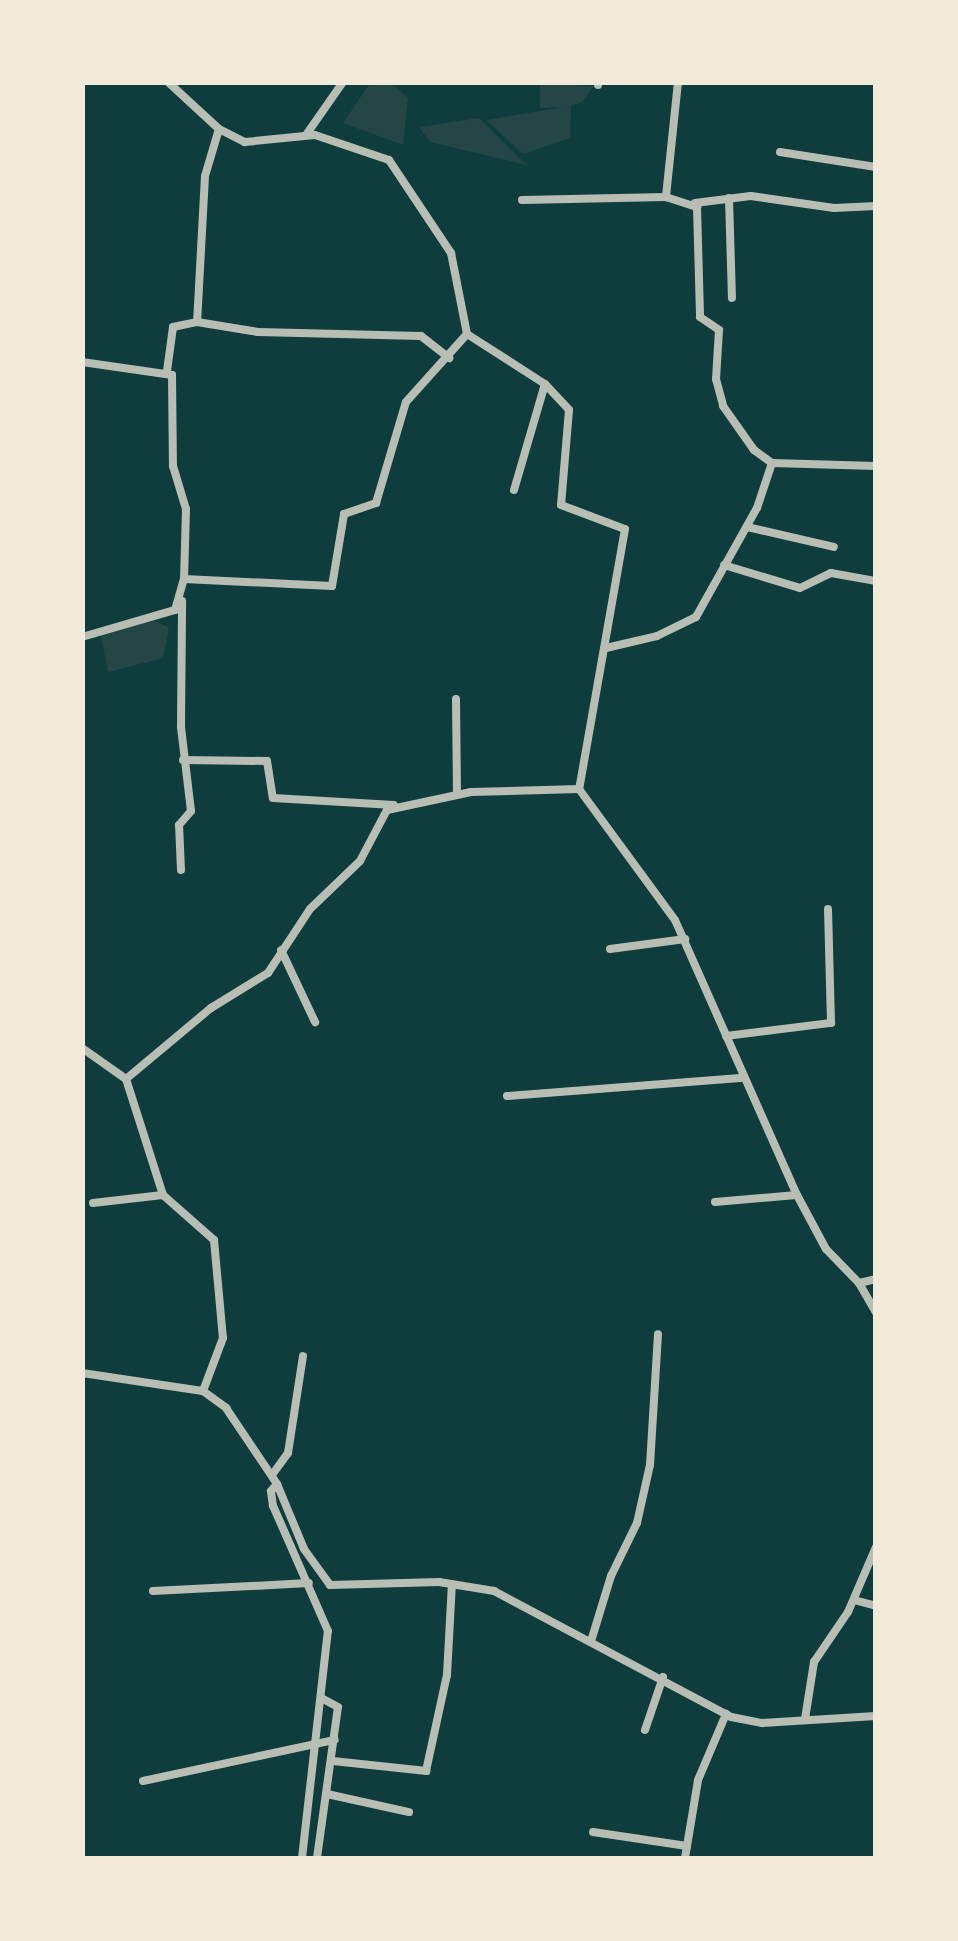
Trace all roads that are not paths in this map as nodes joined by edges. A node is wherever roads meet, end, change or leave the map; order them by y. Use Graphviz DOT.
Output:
graph roads {
  1 [pos="168,82"];
  2 [pos="343,82"];
  3 [pos="678,82"];
  4 [pos="219,128"];
  5 [pos="306,135"];
  6 [pos="780,152"];
  7 [pos="876,167"];
  8 [pos="666,197"];
  9 [pos="729,198"];
  10 [pos="522,200"];
  11 [pos="695,203"];
  12 [pos="876,206"];
  13 [pos="732,298"];
  14 [pos="198,322"];
  15 [pos="467,334"];
  16 [pos="449,358"];
  17 [pos="82,362"];
  18 [pos="167,371"];
  19 [pos="545,384"];
  20 [pos="772,464"];
  21 [pos="876,466"];
  22 [pos="514,490"];
  23 [pos="747,527"];
  24 [pos="834,547"];
  25 [pos="724,565"];
  26 [pos="184,579"];
  27 [pos="876,581"];
  28 [pos="182,601"];
  29 [pos="82,637"];
  30 [pos="606,648"];
  31 [pos="456,699"];
  32 [pos="183,760"];
  33 [pos="580,790"];
  34 [pos="457,794"];
  35 [pos="397,805"];
  36 [pos="180,870"];
  37 [pos="828,910"];
  38 [pos="685,939"];
  39 [pos="610,949"];
  40 [pos="281,950"];
  41 [pos="315,1022"];
  42 [pos="726,1036"];
  43 [pos="82,1048"];
  44 [pos="743,1078"];
  45 [pos="126,1079"];
  46 [pos="507,1096"];
  47 [pos="162,1195"];
  48 [pos="797,1196"];
  49 [pos="715,1202"];
  50 [pos="93,1203"];
  51 [pos="876,1279"];
  52 [pos="860,1283"];
  53 [pos="876,1313"];
  54 [pos="658,1334"];
  55 [pos="303,1356"];
  56 [pos="82,1373"];
  57 [pos="203,1390"];
  58 [pos="272,1475"];
  59 [pos="277,1484"];
  60 [pos="876,1547"];
  61 [pos="874,1558"];
  62 [pos="309,1583"];
  63 [pos="452,1584"];
  64 [pos="153,1591"];
  65 [pos="854,1600"];
  66 [pos="876,1606"];
  67 [pos="592,1638"];
  68 [pos="663,1677"];
  69 [pos="320,1698"];
  70 [pos="726,1714"];
  71 [pos="876,1716"];
  72 [pos="805,1719"];
  73 [pos="645,1730"];
  74 [pos="335,1740"];
  75 [pos="315,1744"];
  76 [pos="333,1760"];
  77 [pos="143,1781"];
  78 [pos="327,1794"];
  79 [pos="409,1812"];
  80 [pos="594,1832"];
  81 [pos="688,1846"];
  82 [pos="302,1858"];
  83 [pos="317,1858"];
  84 [pos="686,1858"];
  1 -- 4 [label="street"];
  2 -- 5 [label="street"];
  3 -- 8 [label="street"];
  4 -- 5 [label="street"];
  4 -- 14 [label="street"];
  5 -- 15 [label="street"];
  6 -- 7 [label="street"];
  8 -- 10 [label="street"];
  8 -- 11 [label="street"];
  9 -- 11 [label="street"];
  9 -- 12 [label="street"];
  9 -- 13 [label="street"];
  11 -- 20 [label="street"];
  14 -- 16 [label="street"];
  14 -- 18 [label="street"];
  15 -- 16 [label="street"];
  15 -- 19 [label="street"];
  16 -- 26 [label="street"];
  17 -- 18 [label="street"];
  18 -- 26 [label="street"];
  19 -- 22 [label="street"];
  19 -- 30 [label="street"];
  20 -- 21 [label="street"];
  20 -- 23 [label="street"];
  23 -- 24 [label="street"];
  23 -- 25 [label="street"];
  25 -- 27 [label="street"];
  25 -- 30 [label="street"];
  26 -- 28 [label="street"];
  28 -- 29 [label="street"];
  28 -- 32 [label="street"];
  30 -- 33 [label="street"];
  31 -- 34 [label="street"];
  32 -- 35 [label="street"];
  32 -- 36 [label="street"];
  33 -- 34 [label="street"];
  33 -- 38 [label="street"];
  34 -- 35 [label="street"];
  35 -- 40 [label="street"];
  37 -- 42 [label="street"];
  38 -- 39 [label="street"];
  38 -- 42 [label="street"];
  40 -- 41 [label="street"];
  40 -- 45 [label="street"];
  42 -- 44 [label="street"];
  43 -- 45 [label="street"];
  44 -- 46 [label="street"];
  44 -- 48 [label="street"];
  45 -- 47 [label="street"];
  47 -- 50 [label="street"];
  47 -- 57 [label="street"];
  48 -- 49 [label="street"];
  48 -- 52 [label="street"];
  51 -- 52 [label="street"];
  52 -- 53 [label="street"];
  54 -- 67 [label="street"];
  55 -- 58 [label="street"];
  56 -- 57 [label="street"];
  57 -- 58 [label="street"];
  58 -- 59 [label="street"];
  59 -- 62 [label="street"];
  59 -- 63 [label="street"];
  60 -- 61 [label="street"];
  61 -- 65 [label="street"];
  62 -- 64 [label="street"];
  62 -- 69 [label="street"];
  63 -- 67 [label="street"];
  63 -- 76 [label="street"];
  65 -- 66 [label="street"];
  65 -- 72 [label="street"];
  67 -- 68 [label="street"];
  68 -- 70 [label="street"];
  68 -- 73 [label="street"];
  69 -- 74 [label="street"];
  69 -- 75 [label="street"];
  70 -- 72 [label="street"];
  70 -- 81 [label="street"];
  71 -- 72 [label="street"];
  74 -- 75 [label="street"];
  74 -- 76 [label="street"];
  75 -- 77 [label="street"];
  75 -- 82 [label="street"];
  76 -- 78 [label="street"];
  78 -- 79 [label="street"];
  78 -- 83 [label="street"];
  80 -- 81 [label="street"];
  81 -- 84 [label="street"];
}
